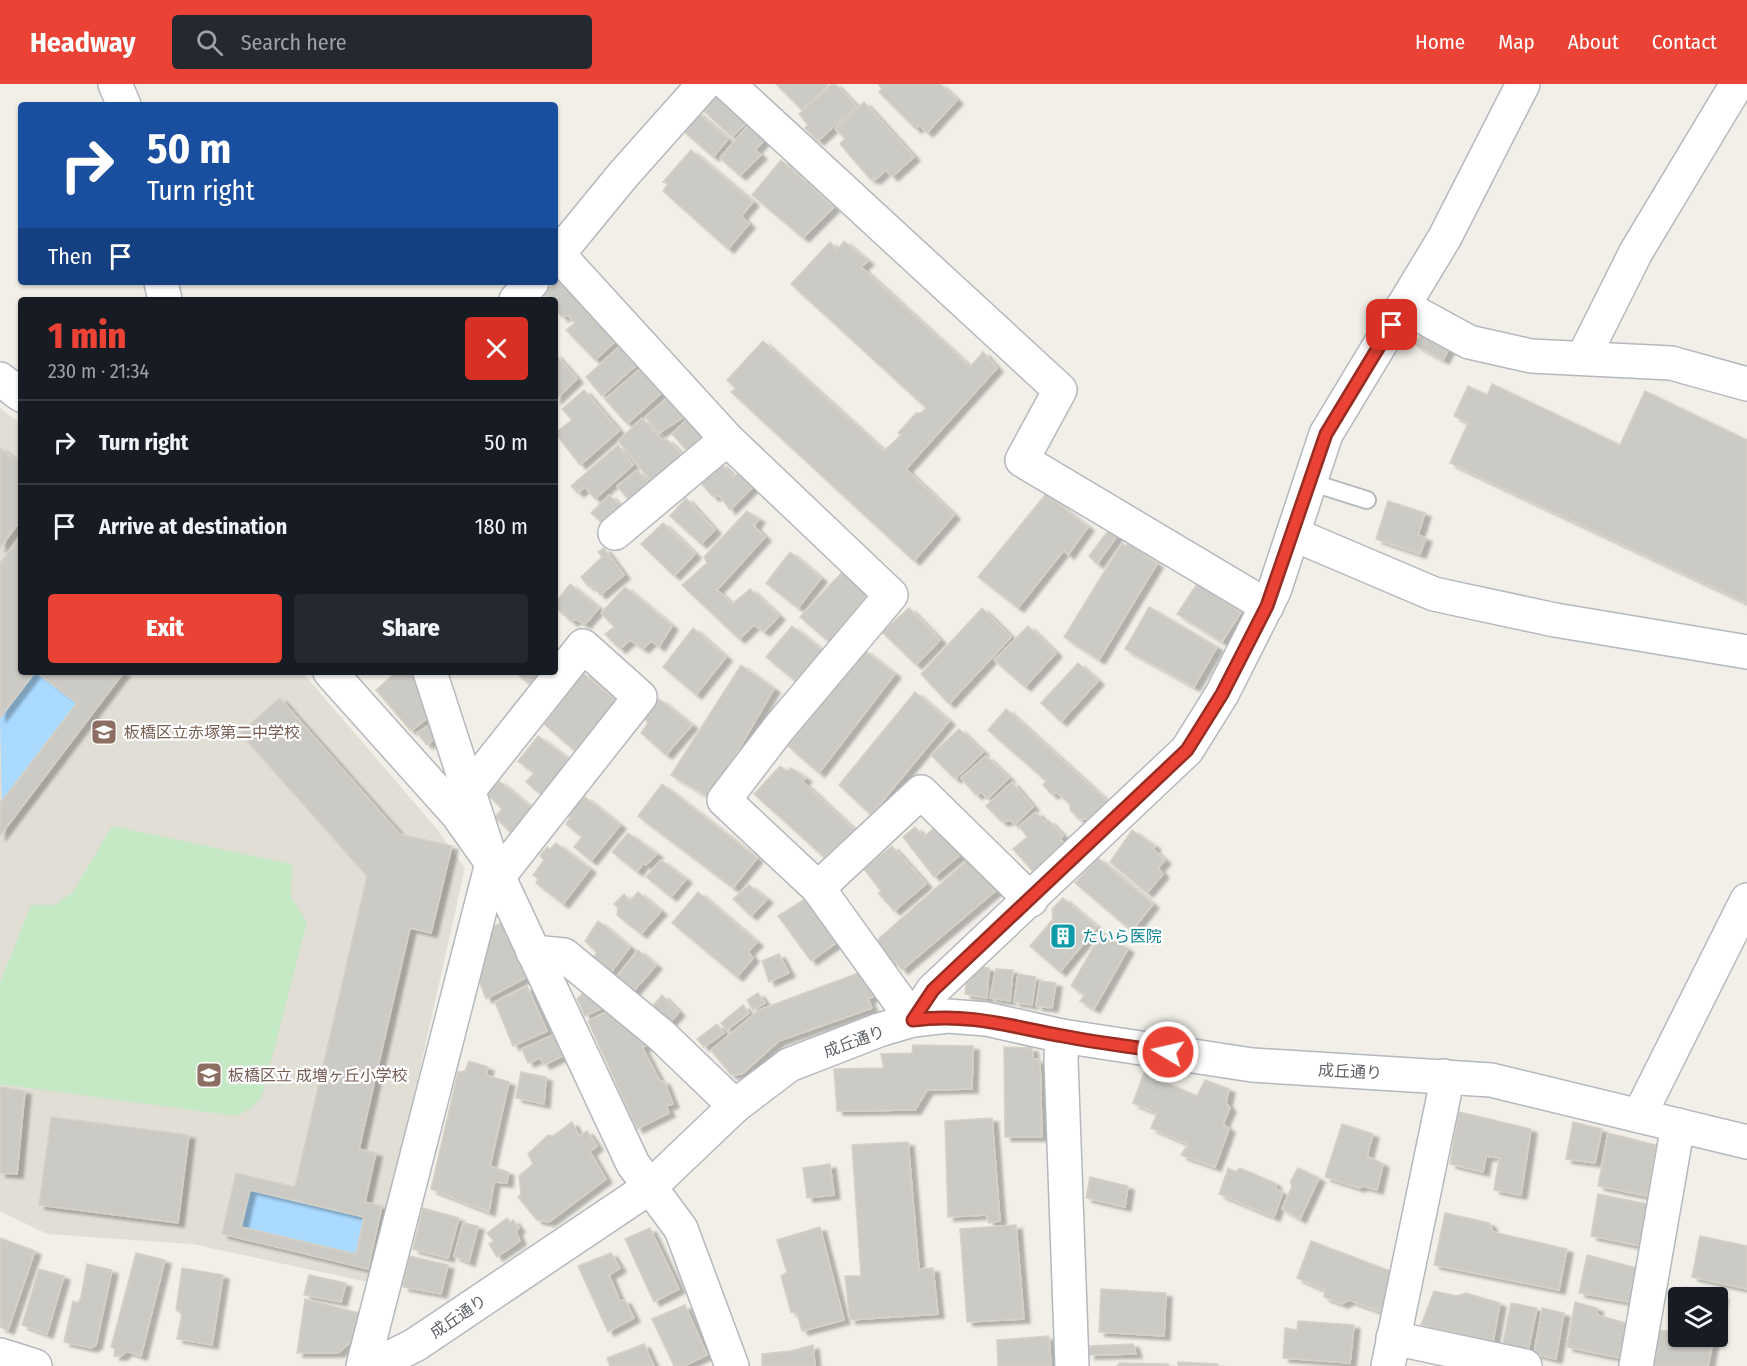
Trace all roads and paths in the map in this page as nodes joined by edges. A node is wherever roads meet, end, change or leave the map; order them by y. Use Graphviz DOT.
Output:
graph roads {
  1 [pos="115,84"];
  2 [pos="704,84"];
  3 [pos="728,84"];
  4 [pos="1523,84"];
  5 [pos="1737,84"];
  6 [pos="123,102"];
  7 [pos="558,255"];
  8 [pos="558,257"];
  9 [pos="529,285"];
  10 [pos="519,297"];
  11 [pos="1403,306"];
  12 [pos="1583,358"];
  13 [pos="0,379"];
  14 [pos="1747,383"];
  15 [pos="18,393"];
  16 [pos="727,439"];
  17 [pos="1310,482"];
  18 [pos="1367,500"];
  19 [pos="615,533"];
  20 [pos="1293,534"];
  21 [pos="1267,606"];
  22 [pos="1747,652"];
  23 [pos="333,675"];
  24 [pos="431,675"];
  25 [pos="468,791"];
  26 [pos="495,870"];
  27 [pos="818,888"];
  28 [pos="1030,900"];
  29 [pos="1747,900"];
  30 [pos="533,952"];
  31 [pos="913,1020"];
  32 [pos="1062,1036"];
  33 [pos="1444,1076"];
  34 [pos="735,1106"];
  35 [pos="1639,1116"];
  36 [pos="1678,1125"];
  37 [pos="1747,1142"];
  38 [pos="650,1187"];
  39 [pos="1391,1352"];
  40 [pos="0,1356"];
  41 [pos="35,1366"];
  42 [pos="363,1366"];
  43 [pos="373,1366"];
  44 [pos="732,1366"];
  45 [pos="1072,1366"];
  46 [pos="1525,1366"];
  47 [pos="1636,1366"];
  1 -- 6 [label="street"];
  2 -- 7 [label="street"];
  3 -- 21 [label="street"];
  4 -- 11 [label="street"];
  5 -- 12 [label="street"];
  8 -- 16 [label="street"];
  9 -- 10 [label="street"];
  11 -- 12 [label="street"];
  11 -- 17 [label="street"];
  12 -- 14 [label="street"];
  13 -- 15 [label="street"];
  16 -- 19 [label="street"];
  16 -- 27 [label="street"];
  17 -- 18 [label="lane"];
  17 -- 20 [label="street"];
  20 -- 21 [label="street"];
  20 -- 22 [label="street"];
  21 -- 28 [label="street"];
  23 -- 26 [label="street"];
  24 -- 25 [label="street"];
  25 -- 26 [label="street"];
  25 -- 26 [label="street"];
  26 -- 30 [label="street"];
  26 -- 42 [label="street"];
  27 -- 28 [label="street"];
  27 -- 31 [label="street"];
  28 -- 31 [label="street"];
  29 -- 35 [label="street"];
  30 -- 34 [label="street"];
  30 -- 38 [label="street"];
  31 -- 32 [label="street, 成丘通り"];
  31 -- 34 [label="street, 成丘通り"];
  32 -- 33 [label="street, 成丘通り"];
  32 -- 45 [label="street"];
  33 -- 35 [label="street, 成丘通り"];
  33 -- 39 [label="street"];
  34 -- 38 [label="street, 成丘通り"];
  35 -- 36 [label="street, 成丘通り"];
  36 -- 37 [label="street, 成丘通り"];
  36 -- 47 [label="street"];
  38 -- 43 [label="street, 成丘通り"];
  38 -- 44 [label="street"];
  39 -- 46 [label="street"];
  40 -- 41 [label="street"];
}
